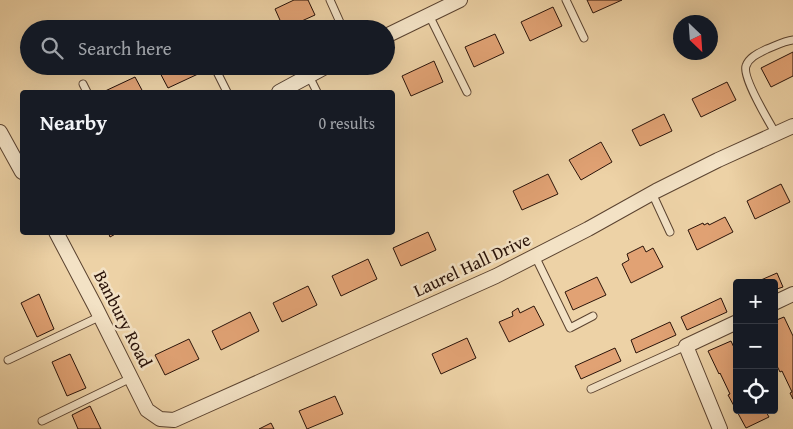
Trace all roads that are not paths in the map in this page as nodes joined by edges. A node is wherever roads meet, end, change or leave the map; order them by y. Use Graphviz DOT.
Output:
graph roads {
  1 [pos="330,0"];
  2 [pos="460,0"];
  3 [pos="566,0"];
  4 [pos="429,15"];
  5 [pos="340,20"];
  6 [pos="395,32"];
  7 [pos="584,38"];
  8 [pos="793,40"];
  9 [pos="218,75"];
  10 [pos="309,76"];
  11 [pos="83,84"];
  12 [pos="86,90"];
  13 [pos="225,90"];
  14 [pos="284,90"];
  15 [pos="315,90"];
  16 [pos="466,92"];
  17 [pos="793,126"];
  18 [pos="0,132"];
  19 [pos="776,134"];
  20 [pos="20,168"];
  21 [pos="652,193"];
  22 [pos="670,232"];
  23 [pos="58,235"];
  24 [pos="535,256"];
  25 [pos="792,297"];
  26 [pos="778,302"];
  27 [pos="101,316"];
  28 [pos="593,316"];
  29 [pos="733,324"];
  30 [pos="686,346"];
  31 [pos="8,360"];
  32 [pos="131,378"];
  33 [pos="591,389"];
  34 [pos="42,421"];
  35 [pos="165,423"];
  36 [pos="720,429"];
  1 -- 5 [label="lane"];
  2 -- 4 [label="street"];
  3 -- 7 [label="lane"];
  4 -- 6 [label="street"];
  4 -- 16 [label="lane"];
  8 -- 19 [label="lane"];
  9 -- 13 [label="lane"];
  10 -- 14 [label="street"];
  10 -- 15 [label="lane"];
  11 -- 12 [label="lane"];
  17 -- 19 [label="street, Laurel Hall Drive"];
  18 -- 20 [label="street"];
  19 -- 21 [label="street, Laurel Hall Drive"];
  21 -- 22 [label="lane"];
  21 -- 24 [label="street, Laurel Hall Drive"];
  23 -- 27 [label="street, Banbury Road"];
  24 -- 28 [label="lane"];
  24 -- 35 [label="street, Laurel Hall Drive"];
  25 -- 26 [label="street"];
  27 -- 31 [label="lane"];
  27 -- 32 [label="street, Banbury Road"];
  29 -- 30 [label="street"];
  30 -- 33 [label="lane"];
  30 -- 36 [label="street"];
  32 -- 34 [label="lane"];
  32 -- 35 [label="street, Banbury Road"];
}
